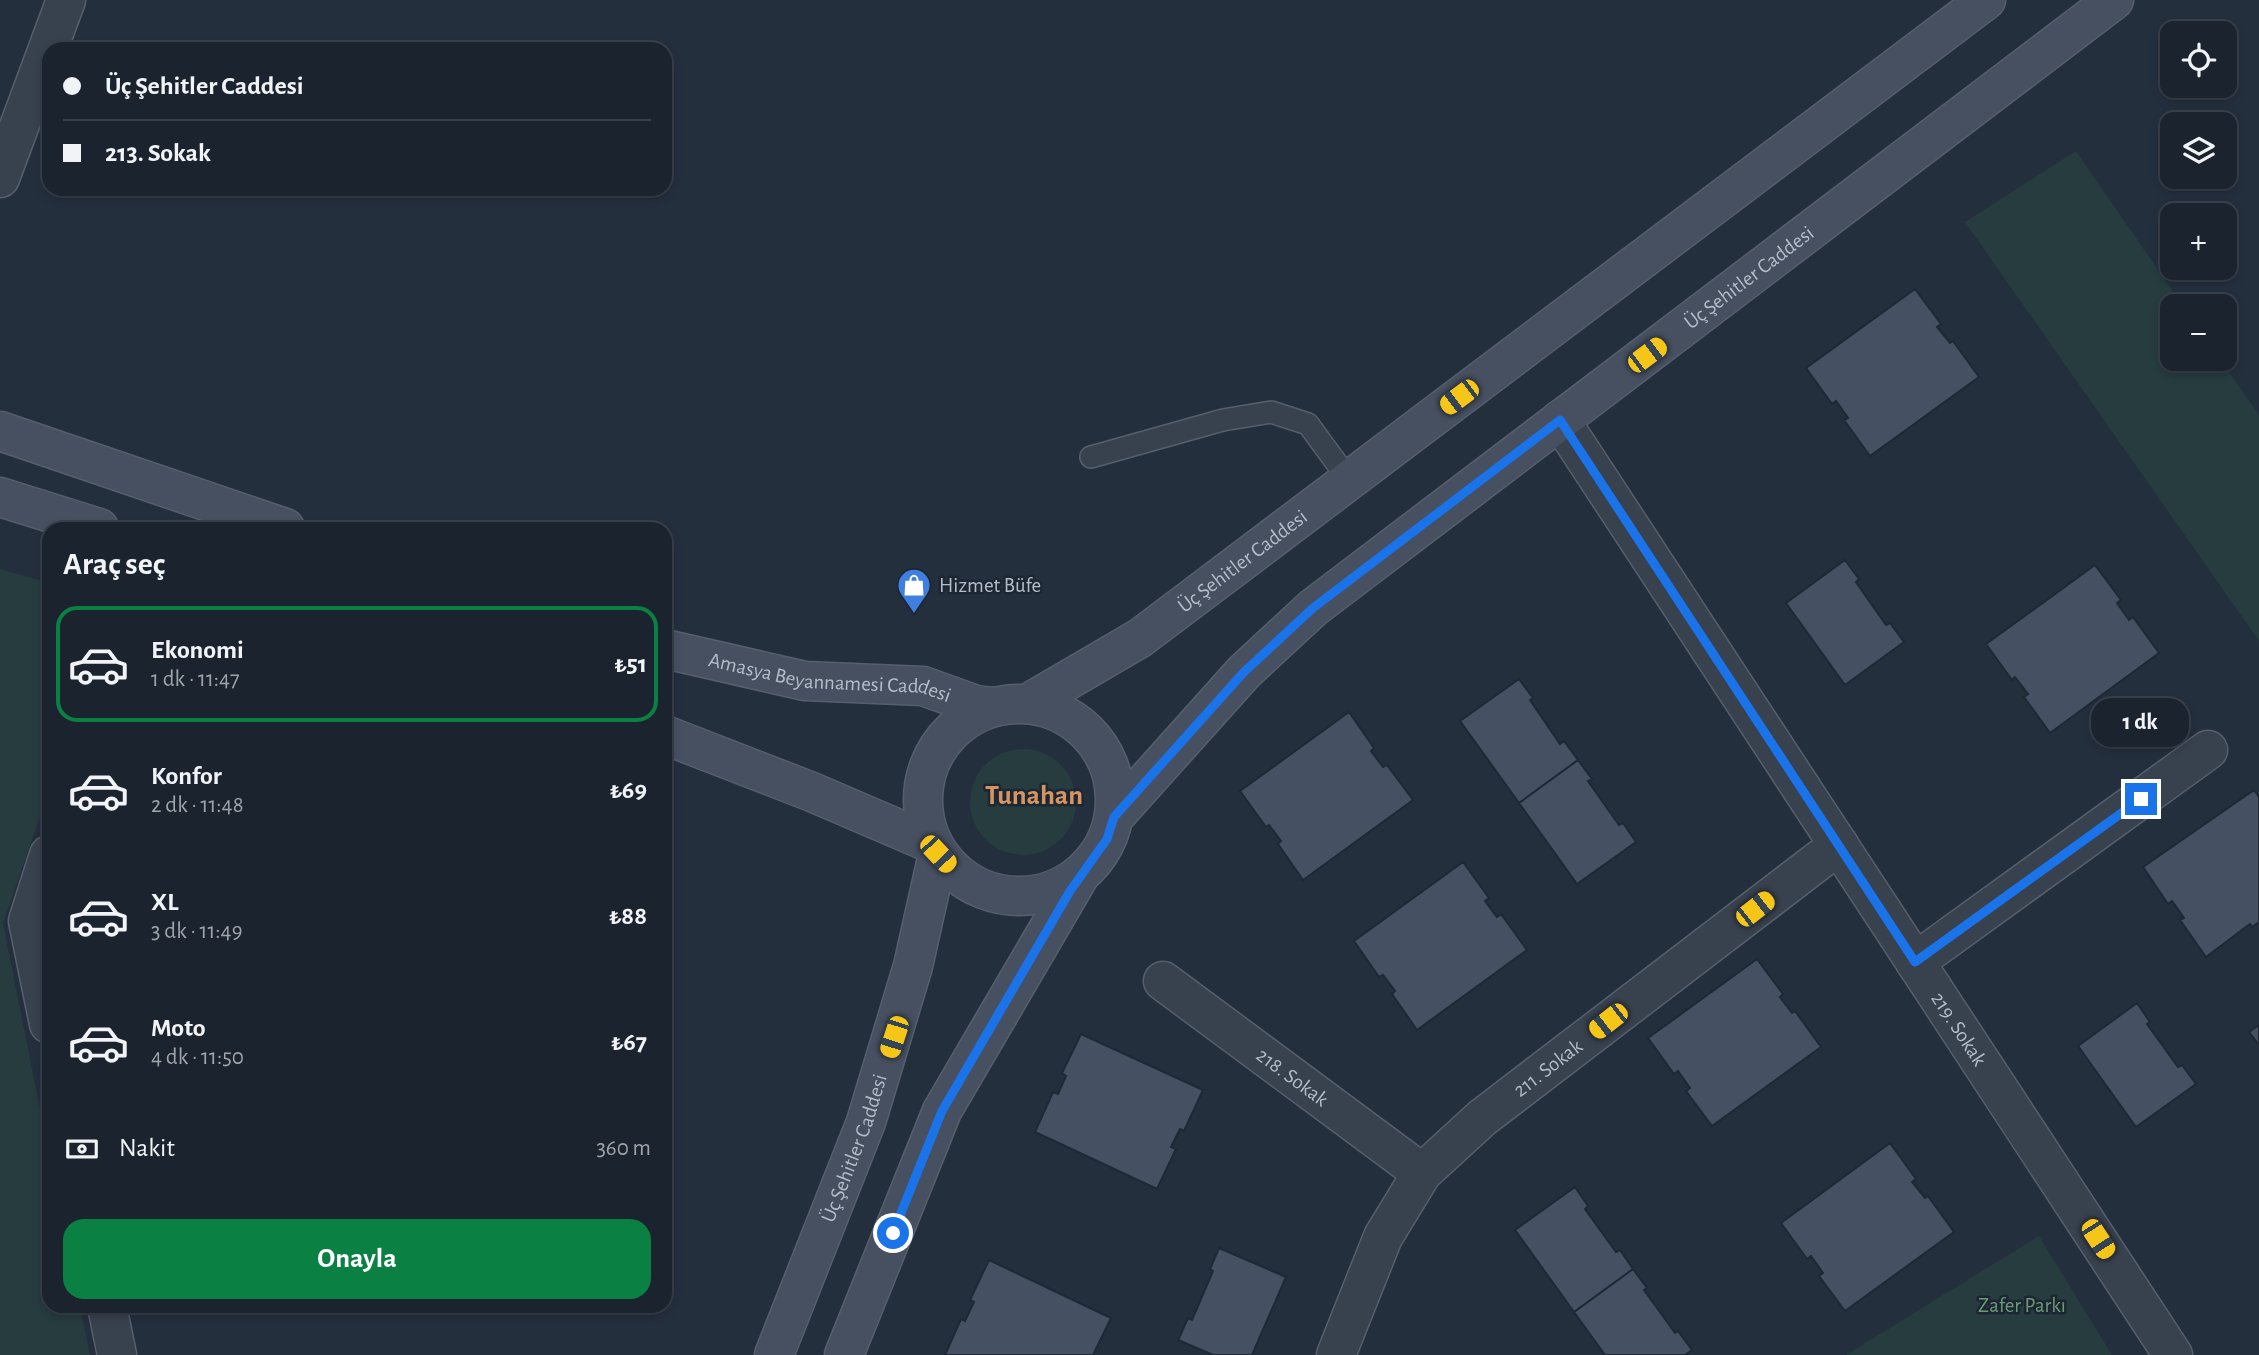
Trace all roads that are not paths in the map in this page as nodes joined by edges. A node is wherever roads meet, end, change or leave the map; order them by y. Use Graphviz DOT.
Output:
graph roads {
  1 [pos="66,0"];
  2 [pos="1986,0"];
  3 [pos="2114,0"];
  4 [pos="50,42"];
  5 [pos="42,65"];
  6 [pos="0,178"];
  7 [pos="1560,420"];
  8 [pos="0,431"];
  9 [pos="1091,457"];
  10 [pos="1349,480"];
  11 [pos="0,497"];
  12 [pos="80,522"];
  13 [pos="267,522"];
  14 [pos="672,651"];
  15 [pos="1010,705"];
  16 [pos="672,738"];
  17 [pos="2208,750"];
  18 [pos="1114,817"];
  19 [pos="1839,845"];
  20 [pos="936,849"];
  21 [pos="1080,875"];
  22 [pos="42,877"];
  23 [pos="1915,962"];
  24 [pos="1163,981"];
  25 [pos="42,990"];
  26 [pos="1422,1173"];
  27 [pos="108,1313"];
  28 [pos="117,1355"];
  29 [pos="774,1355"];
  30 [pos="844,1355"];
  31 [pos="1336,1355"];
  32 [pos="2173,1355"];
  1 -- 4 [label="street"];
  2 -- 10 [label="main road, Üç Şehitler Caddesi"];
  3 -- 7 [label="main road, Üç Şehitler Caddesi"];
  5 -- 6 [label="street"];
  7 -- 18 [label="main road, Üç Şehitler Caddesi"];
  7 -- 19 [label="street, 219. Sokak"];
  8 -- 13 [label="main road"];
  9 -- 10 [label="lane"];
  10 -- 15 [label="main road, Üç Şehitler Caddesi"];
  11 -- 12 [label="main road"];
  14 -- 15 [label="main road, Amasya Beyannamesi Caddesi"];
  15 -- 18 [label="main road"];
  15 -- 20 [label="main road"];
  16 -- 20 [label="main road"];
  17 -- 23 [label="street"];
  18 -- 21 [label="main road"];
  19 -- 23 [label="street, 219. Sokak"];
  19 -- 26 [label="street, 211. Sokak"];
  20 -- 21 [label="main road"];
  20 -- 29 [label="main road, Üç Şehitler Caddesi"];
  21 -- 30 [label="main road"];
  22 -- 25 [label="street"];
  23 -- 32 [label="street, 219. Sokak"];
  24 -- 26 [label="street, 218. Sokak"];
  26 -- 31 [label="street, 211. Sokak"];
  27 -- 28 [label="street"];
}
